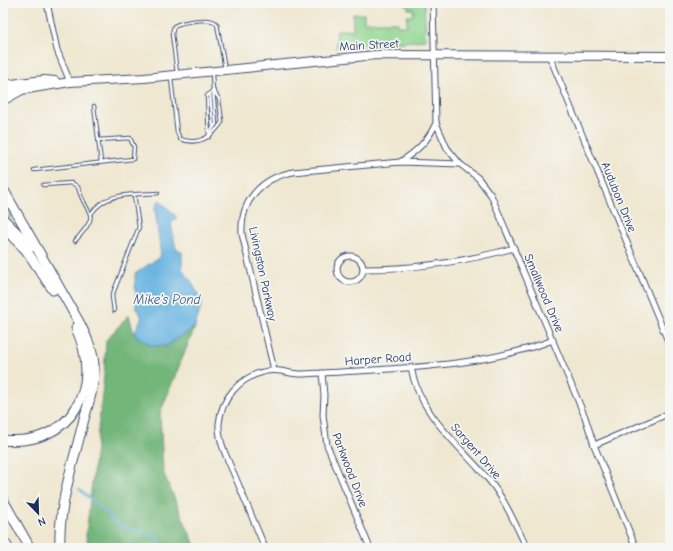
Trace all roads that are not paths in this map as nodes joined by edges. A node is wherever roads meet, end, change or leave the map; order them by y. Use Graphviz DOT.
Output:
graph roads {
  1 [pos="47,3"];
  2 [pos="433,3"];
  3 [pos="434,55"];
  4 [pos="549,55"];
  5 [pos="670,56"];
  6 [pos="225,70"];
  7 [pos="212,71"];
  8 [pos="174,75"];
  9 [pos="70,82"];
  10 [pos="3,85"];
  11 [pos="21,90"];
  12 [pos="213,90"];
  13 [pos="3,93"];
  14 [pos="210,93"];
  15 [pos="3,100"];
  16 [pos="94,106"];
  17 [pos="436,123"];
  18 [pos="213,128"];
  19 [pos="210,132"];
  20 [pos="208,138"];
  21 [pos="98,140"];
  22 [pos="100,162"];
  23 [pos="400,162"];
  24 [pos="460,164"];
  25 [pos="34,170"];
  26 [pos="43,185"];
  27 [pos="3,189"];
  28 [pos="158,193"];
  29 [pos="134,195"];
  30 [pos="91,214"];
  31 [pos="3,219"];
  32 [pos="3,227"];
  33 [pos="75,241"];
  34 [pos="514,248"];
  35 [pos="49,270"];
  36 [pos="364,270"];
  37 [pos="114,310"];
  38 [pos="553,340"];
  39 [pos="670,346"];
  40 [pos="411,367"];
  41 [pos="274,370"];
  42 [pos="322,373"];
  43 [pos="670,414"];
  44 [pos="3,440"];
  45 [pos="594,445"];
  46 [pos="3,500"];
  47 [pos="3,540"];
  48 [pos="8,548"];
  49 [pos="30,548"];
  50 [pos="60,548"];
  51 [pos="265,548"];
  52 [pos="370,548"];
  53 [pos="527,548"];
  54 [pos="636,548"];
  1 -- 9 [label="street"];
  2 -- 3 [label="street, Smallwood Drive"];
  3 -- 4 [label="main road, Main Street"];
  3 -- 6 [label="main road, Main Street"];
  3 -- 17 [label="street, Smallwood Drive"];
  4 -- 5 [label="main road, Main Street"];
  4 -- 39 [label="street, Audubon Drive"];
  6 -- 7 [label="main road, Main Street"];
  6 -- 8 [label="lane"];
  7 -- 8 [label="main road, Main Street"];
  7 -- 12 [label="lane"];
  8 -- 9 [label="main road, Main Street"];
  8 -- 20 [label="lane"];
  9 -- 10 [label="main road, Main Street"];
  9 -- 11 [label="main road, Main Street"];
  11 -- 13 [label="main road, Main Street"];
  11 -- 15 [label="highway"];
  12 -- 14 [label="lane"];
  12 -- 18 [label="lane"];
  12 -- 20 [label="lane"];
  14 -- 18 [label="lane"];
  14 -- 19 [label="lane"];
  16 -- 21 [label="lane"];
  17 -- 23 [label="street, Livingston Parkway"];
  17 -- 24 [label="street, Smallwood Drive"];
  18 -- 19 [label="lane"];
  19 -- 20 [label="lane"];
  21 -- 22 [label="lane"];
  21 -- 22 [label="lane"];
  22 -- 25 [label="lane"];
  23 -- 24 [label="street, Livingston Parkway"];
  23 -- 41 [label="street, Livingston Parkway"];
  24 -- 34 [label="street, Smallwood Drive"];
  26 -- 30 [label="lane"];
  27 -- 35 [label="highway"];
  28 -- 29 [label="lane"];
  29 -- 30 [label="lane"];
  29 -- 37 [label="lane"];
  30 -- 33 [label="lane"];
  31 -- 35 [label="highway"];
  32 -- 44 [label="highway"];
  34 -- 36 [label="street"];
  34 -- 38 [label="street, Smallwood Drive"];
  35 -- 50 [label="highway"];
  36 -- 36 [label="street"];
  38 -- 40 [label="street, Harper Road"];
  38 -- 45 [label="street, Smallwood Drive"];
  40 -- 42 [label="street, Harper Road"];
  40 -- 53 [label="street, Sargent Drive"];
  41 -- 42 [label="street, Harper Road"];
  41 -- 51 [label="street, Harper Road"];
  42 -- 52 [label="street, Parkwood Drive"];
  43 -- 45 [label="street"];
  45 -- 54 [label="street, Smallwood Drive"];
  46 -- 49 [label="highway"];
  47 -- 48 [label="highway"];
}
